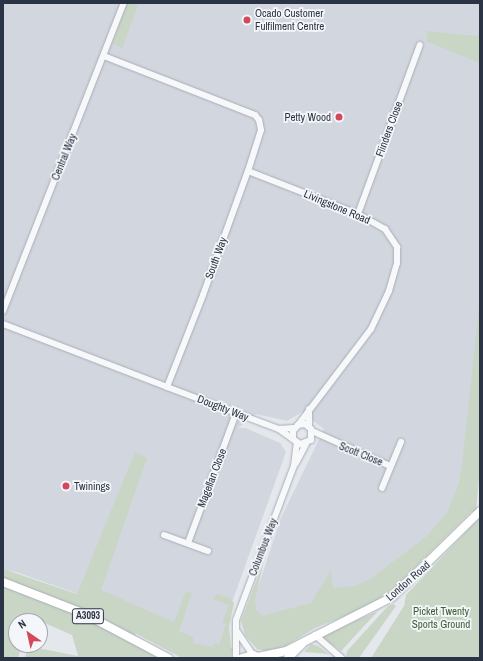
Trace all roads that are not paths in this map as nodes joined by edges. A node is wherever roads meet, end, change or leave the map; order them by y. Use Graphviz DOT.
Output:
graph roads {
  1 [pos="124,3"];
  2 [pos="420,45"];
  3 [pos="104,56"];
  4 [pos="248,171"];
  5 [pos="358,214"];
  6 [pos="3,311"];
  7 [pos="3,324"];
  8 [pos="167,387"];
  9 [pos="309,409"];
  10 [pos="236,413"];
  11 [pos="296,427"];
  12 [pos="279,429"];
  13 [pos="311,429"];
  14 [pos="295,441"];
  15 [pos="331,441"];
  16 [pos="309,442"];
  17 [pos="401,442"];
  18 [pos="294,466"];
  19 [pos="390,466"];
  20 [pos="382,488"];
  21 [pos="480,511"];
  22 [pos="164,535"];
  23 [pos="188,543"];
  24 [pos="208,551"];
  25 [pos="3,582"];
  26 [pos="236,630"];
  27 [pos="315,635"];
  28 [pos="302,644"];
  29 [pos="257,657"];
  30 [pos="168,658"];
  31 [pos="236,658"];
  32 [pos="242,658"];
  33 [pos="288,658"];
  34 [pos="341,658"];
  1 -- 3 [label="street, Central Way"];
  2 -- 5 [label="street, Flinders Close"];
  3 -- 4 [label="street, South Way"];
  3 -- 6 [label="street, Central Way"];
  4 -- 5 [label="street, Livingstone Road"];
  4 -- 8 [label="street, South Way"];
  5 -- 9 [label="street, Livingstone Road"];
  7 -- 8 [label="street"];
  8 -- 10 [label="street, Doughty Way"];
  9 -- 11 [label="street, Livingstone Road"];
  9 -- 13 [label="street"];
  10 -- 12 [label="street, Doughty Way"];
  10 -- 23 [label="street, Magellan Close"];
  11 -- 12 [label="street, Doughty Way"];
  11 -- 13 [label="street, Scott Close"];
  11 -- 14 [label="street, Columbus Way"];
  12 -- 14 [label="street, Doughty Way"];
  13 -- 15 [label="street, Scott Close"];
  13 -- 16 [label="street"];
  14 -- 16 [label="street, Scott Close"];
  14 -- 18 [label="street, Columbus Way"];
  15 -- 16 [label="street, Scott Close"];
  15 -- 19 [label="street, Scott Close"];
  16 -- 18 [label="street, Columbus Way"];
  17 -- 19 [label="street, Scott Close"];
  18 -- 26 [label="street, Columbus Way"];
  19 -- 20 [label="street, Scott Close"];
  21 -- 27 [label="main road, London Road"];
  22 -- 23 [label="street"];
  23 -- 24 [label="street"];
  25 -- 30 [label="main road, A3093"];
  26 -- 29 [label="street"];
  26 -- 31 [label="street, Columbus Way"];
  27 -- 28 [label="main road, London Road"];
  27 -- 34 [label="street"];
  28 -- 29 [label="main road, London Road"];
  28 -- 33 [label="main road, London Road"];
  29 -- 32 [label="main road, London Road"];
}
